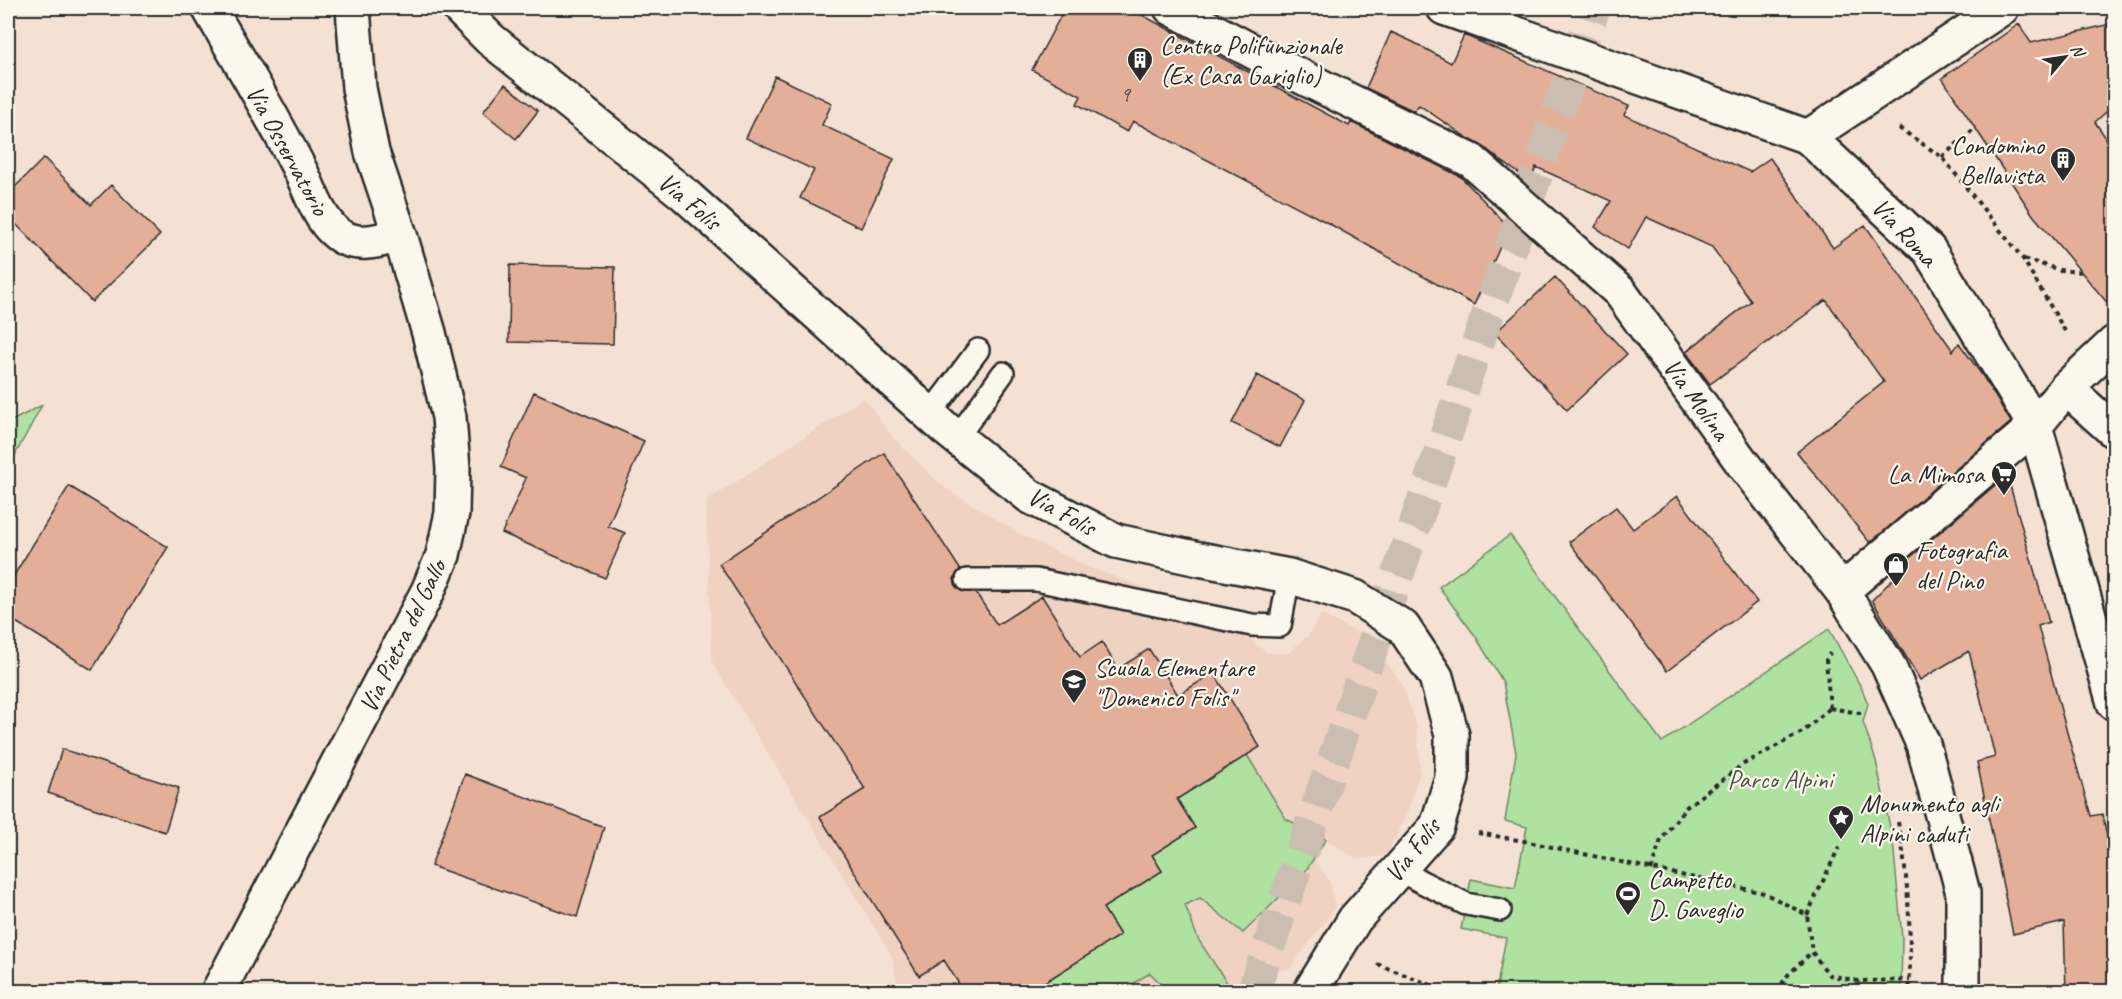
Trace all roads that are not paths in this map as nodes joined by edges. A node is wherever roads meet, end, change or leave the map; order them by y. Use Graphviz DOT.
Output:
graph roads {
  1 [pos="209,8"];
  2 [pos="353,8"];
  3 [pos="459,8"];
  4 [pos="1171,8"];
  5 [pos="2002,8"];
  6 [pos="1453,9"];
  7 [pos="1808,137"];
  8 [pos="400,235"];
  9 [pos="2107,349"];
  10 [pos="978,350"];
  11 [pos="1003,373"];
  12 [pos="2066,388"];
  13 [pos="930,414"];
  14 [pos="2035,426"];
  15 [pos="2115,431"];
  16 [pos="957,438"];
  17 [pos="1289,576"];
  18 [pos="967,580"];
  19 [pos="1842,591"];
  20 [pos="2115,703"];
  21 [pos="1398,870"];
  22 [pos="1500,910"];
  23 [pos="218,992"];
  24 [pos="1310,992"];
  25 [pos="1963,992"];
  1 -- 8 [label="street, Via Osservatorio"];
  2 -- 8 [label="street, Via Pietra del Gallo"];
  3 -- 13 [label="street, Via Folis"];
  4 -- 19 [label="street, Via Molina"];
  5 -- 7 [label="street"];
  6 -- 7 [label="street, Via Roma"];
  7 -- 14 [label="street, Via Roma"];
  8 -- 23 [label="street, Via Pietra del Gallo"];
  9 -- 12 [label="street"];
  10 -- 13 [label="lane"];
  11 -- 16 [label="lane"];
  12 -- 14 [label="street"];
  12 -- 15 [label="street"];
  13 -- 16 [label="street, Via Folis"];
  14 -- 19 [label="street"];
  14 -- 20 [label="street, Via Roma"];
  16 -- 17 [label="street, Via Folis"];
  17 -- 18 [label="lane"];
  17 -- 21 [label="street, Via Folis"];
  19 -- 25 [label="street, Via Molina"];
  21 -- 22 [label="lane"];
  21 -- 24 [label="street, Via Folis"];
}
